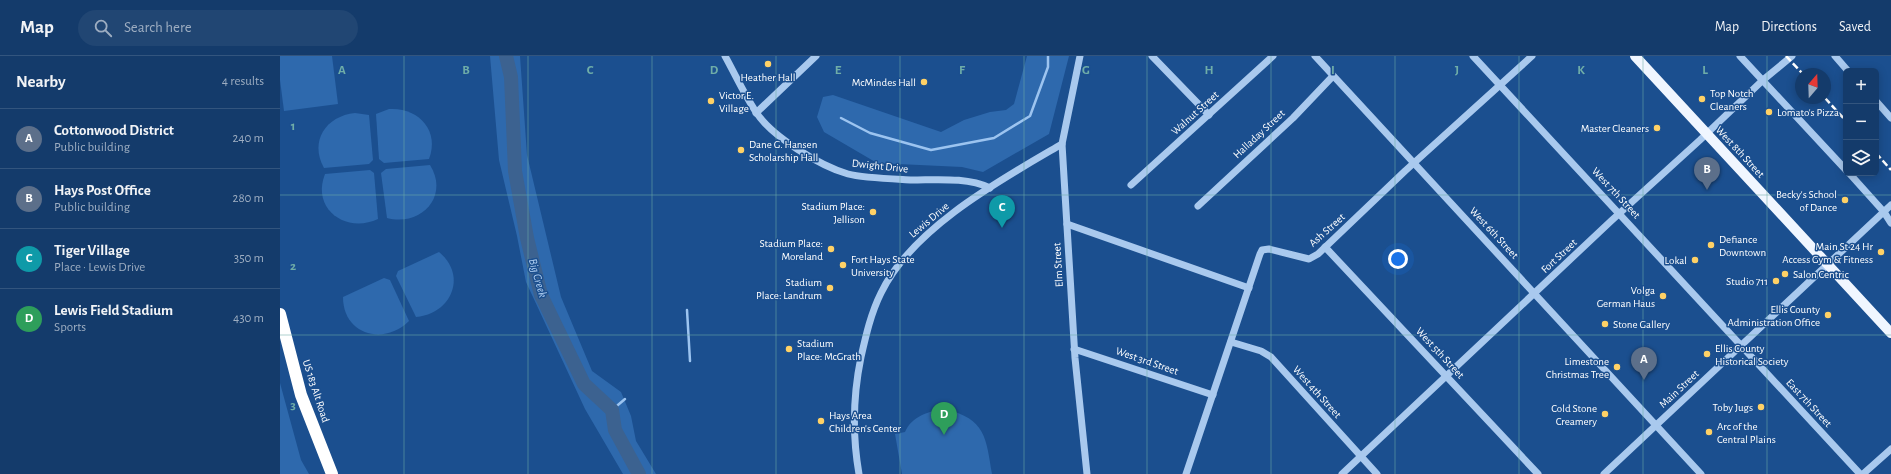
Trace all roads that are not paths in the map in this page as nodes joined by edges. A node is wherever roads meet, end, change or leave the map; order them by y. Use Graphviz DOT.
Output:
graph roads {
  1 [pos="725,56"];
  2 [pos="816,56"];
  3 [pos="1080,56"];
  4 [pos="1152,56"];
  5 [pos="1273,56"];
  6 [pos="1315,56"];
  7 [pos="1473,56"];
  8 [pos="1532,56"];
  9 [pos="1635,56"];
  10 [pos="1740,56"];
  11 [pos="1792,56"];
  12 [pos="1835,56"];
  13 [pos="1845,68"];
  14 [pos="1333,76"];
  15 [pos="1763,80"];
  16 [pos="1499,84"];
  17 [pos="1879,104"];
  18 [pos="756,113"];
  19 [pos="1209,115"];
  20 [pos="1891,118"];
  21 [pos="1706,134"];
  22 [pos="1062,144"];
  23 [pos="1414,164"];
  24 [pos="1843,167"];
  25 [pos="1851,176"];
  26 [pos="1131,185"];
  27 [pos="990,188"];
  28 [pos="1891,205"];
  29 [pos="1198,206"];
  30 [pos="1884,212"];
  31 [pos="1620,214"];
  32 [pos="1891,223"];
  33 [pos="1067,224"];
  34 [pos="1325,247"];
  35 [pos="1828,265"];
  36 [pos="1249,288"];
  37 [pos="1535,294"];
  38 [pos="280,314"];
  39 [pos="1891,333"];
  40 [pos="1231,342"];
  41 [pos="1742,346"];
  42 [pos="1074,348"];
  43 [pos="1447,375"];
  44 [pos="1213,395"];
  45 [pos="1656,426"];
  46 [pos="1891,449"];
  47 [pos="1360,457"];
  48 [pos="332,474"];
  49 [pos="859,474"];
  50 [pos="1087,474"];
  51 [pos="1186,474"];
  52 [pos="1342,474"];
  53 [pos="1377,474"];
  54 [pos="1538,474"];
  55 [pos="1604,474"];
  56 [pos="1701,474"];
  57 [pos="1862,474"];
  1 -- 18 [label="street, Dwight Drive"];
  2 -- 18 [label="street"];
  3 -- 22 [label="street, Elm Street"];
  4 -- 19 [label="street"];
  5 -- 19 [label="street, Walnut Street"];
  6 -- 14 [label="street, West 6th Street"];
  7 -- 16 [label="street, West 7th Street"];
  8 -- 16 [label="street, Ash Street"];
  9 -- 21 [label="main road, West 8th Street"];
  10 -- 15 [label="street"];
  11 -- 15 [label="street, Fort Street"];
  12 -- 13 [label="street"];
  14 -- 23 [label="street, West 6th Street"];
  14 -- 29 [label="street, Halladay Street"];
  15 -- 21 [label="street, Fort Street"];
  15 -- 24 [label="street"];
  16 -- 23 [label="street, Ash Street"];
  16 -- 31 [label="street, West 7th Street"];
  17 -- 20 [label="street"];
  18 -- 27 [label="street, Dwight Drive"];
  19 -- 26 [label="street, Walnut Street"];
  21 -- 31 [label="street, Fort Street"];
  21 -- 35 [label="main road, West 8th Street"];
  22 -- 27 [label="street, Lewis Drive"];
  22 -- 33 [label="street, Elm Street"];
  23 -- 34 [label="street, Ash Street"];
  23 -- 37 [label="street, West 6th Street"];
  25 -- 30 [label="street"];
  27 -- 49 [label="street, Lewis Drive"];
  28 -- 30 [label="street, Main Street"];
  30 -- 32 [label="street"];
  30 -- 35 [label="street, Main Street"];
  31 -- 37 [label="street, Fort Street"];
  31 -- 41 [label="street, West 7th Street"];
  33 -- 36 [label="street"];
  33 -- 42 [label="street, Elm Street"];
  34 -- 36 [label="street, Ash Street"];
  34 -- 43 [label="street, West 5th Street"];
  35 -- 39 [label="main road, West 8th Street"];
  35 -- 41 [label="street, Main Street"];
  36 -- 40 [label="street, Ash Street"];
  37 -- 43 [label="street, Fort Street"];
  37 -- 45 [label="street, West 6th Street"];
  38 -- 48 [label="highway, US 183 Alt Road"];
  40 -- 44 [label="street, Ash Street"];
  40 -- 47 [label="street, West 4th Street"];
  41 -- 45 [label="street, Main Street"];
  41 -- 57 [label="street, East 7th Street"];
  42 -- 44 [label="street, West 3rd Street"];
  42 -- 50 [label="street, Elm Street"];
  43 -- 47 [label="street, Fort Street"];
  43 -- 54 [label="street, West 5th Street"];
  44 -- 51 [label="street, Ash Street"];
  45 -- 55 [label="street, Main Street"];
  45 -- 56 [label="street, West 6th Street"];
  46 -- 57 [label="street"];
  47 -- 52 [label="street, Fort Street"];
  47 -- 53 [label="street, West 4th Street"];
}
